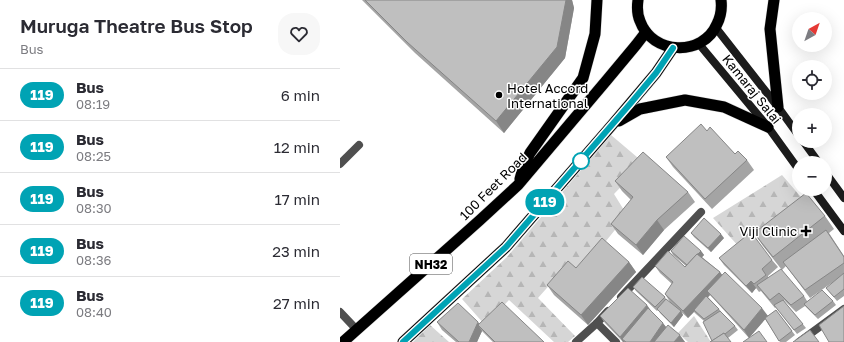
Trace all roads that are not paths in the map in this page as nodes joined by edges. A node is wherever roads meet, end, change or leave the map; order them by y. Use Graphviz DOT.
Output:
graph roads {
  1 [pos="597,0"];
  2 [pos="638,0"];
  3 [pos="721,0"];
  4 [pos="774,0"];
  5 [pos="716,28"];
  6 [pos="646,32"];
  7 [pos="699,44"];
  8 [pos="673,48"];
  9 [pos="778,107"];
  10 [pos="612,125"];
  11 [pos="792,126"];
  12 [pos="768,127"];
  13 [pos="359,145"];
  14 [pos="792,160"];
  15 [pos="340,164"];
  16 [pos="832,182"];
  17 [pos="518,185"];
  18 [pos="818,196"];
  19 [pos="844,198"];
  20 [pos="701,212"];
  21 [pos="844,231"];
  22 [pos="844,309"];
  23 [pos="340,312"];
  24 [pos="597,323"];
  25 [pos="357,330"];
  26 [pos="343,342"];
  27 [pos="403,342"];
  28 [pos="576,342"];
  29 [pos="616,342"];
  30 [pos="799,342"];
  1 -- 17 [label="highway"];
  2 -- 6 [label="highway"];
  3 -- 5 [label="highway"];
  4 -- 9 [label="highway"];
  5 -- 7 [label="highway"];
  5 -- 9 [label="main road, Kamaraj Salai"];
  6 -- 8 [label="highway"];
  6 -- 17 [label="highway, 100 Feet Road / NH32"];
  7 -- 8 [label="highway"];
  7 -- 12 [label="main road, Kamaraj Salai"];
  8 -- 10 [label="highway, NH32"];
  9 -- 11 [label="main road, Kamaraj Salai"];
  10 -- 12 [label="highway"];
  10 -- 27 [label="highway, NH32"];
  12 -- 14 [label="main road, Kamaraj Salai"];
  13 -- 15 [label="street"];
  16 -- 19 [label="main road"];
  17 -- 25 [label="highway, 100 Feet Road / NH32"];
  18 -- 21 [label="main road"];
  20 -- 24 [label="street"];
  22 -- 30 [label="street"];
  23 -- 25 [label="street"];
  24 -- 28 [label="street"];
  24 -- 29 [label="street"];
  25 -- 26 [label="highway, 100 Feet Road / NH32"];
}
